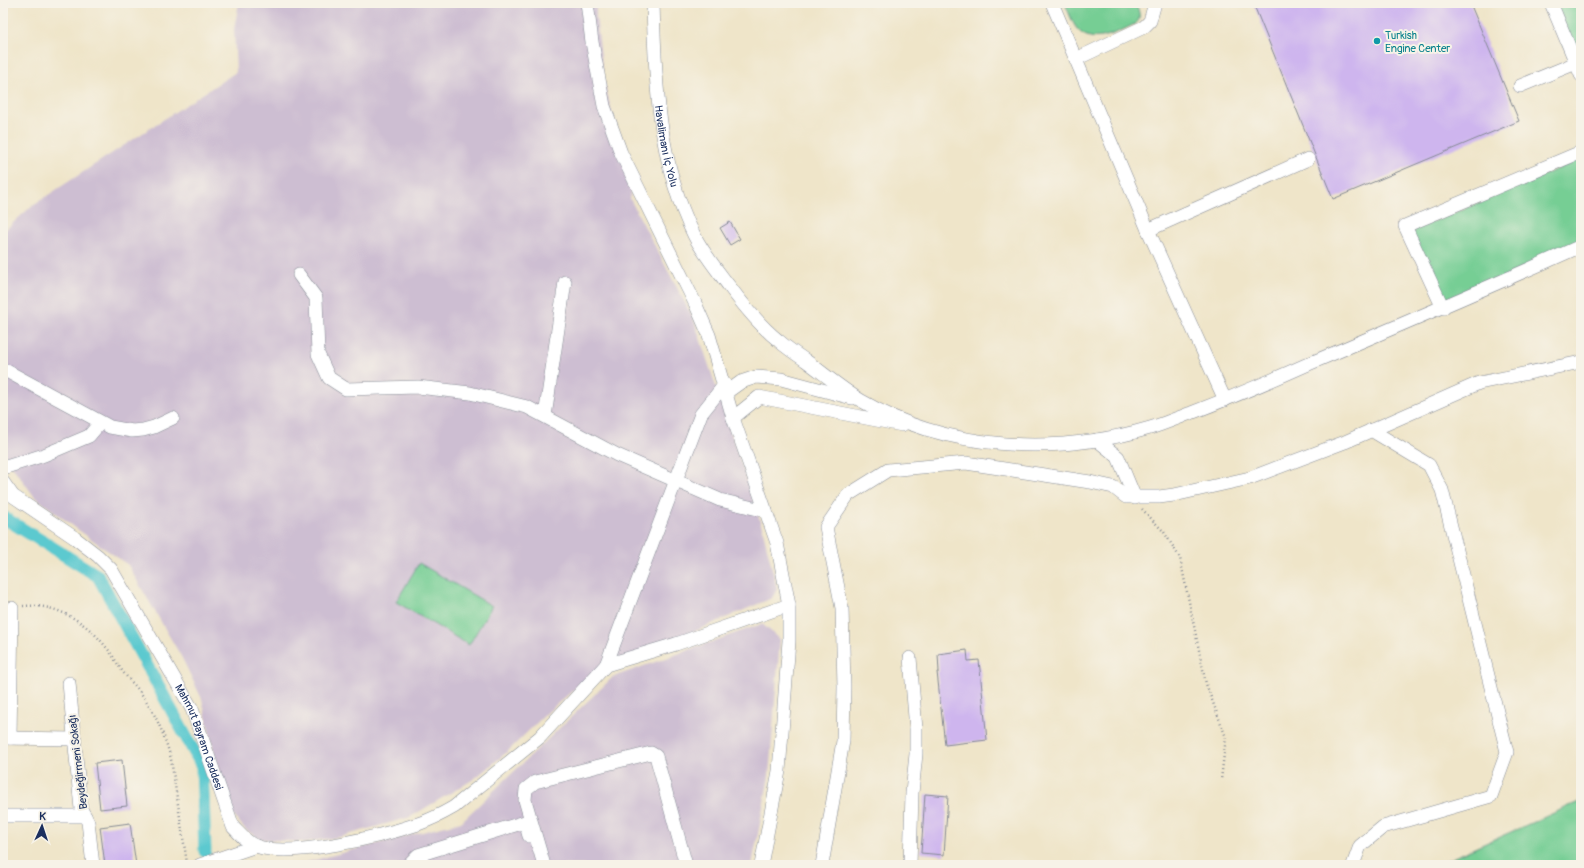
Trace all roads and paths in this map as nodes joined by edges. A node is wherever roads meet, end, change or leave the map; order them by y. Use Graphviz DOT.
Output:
graph roads {
  1 [pos="587,3"];
  2 [pos="653,3"];
  3 [pos="1052,3"];
  4 [pos="1155,3"];
  5 [pos="1551,3"];
  6 [pos="1076,59"];
  7 [pos="1576,63"];
  8 [pos="1581,75"];
  9 [pos="1520,86"];
  10 [pos="1581,152"];
  11 [pos="1308,159"];
  12 [pos="1148,230"];
  13 [pos="1581,246"];
  14 [pos="299,275"];
  15 [pos="565,282"];
  16 [pos="1443,308"];
  17 [pos="1581,362"];
  18 [pos="3,369"];
  19 [pos="726,388"];
  20 [pos="860,400"];
  21 [pos="1225,400"];
  22 [pos="545,416"];
  23 [pos="173,418"];
  24 [pos="734,418"];
  25 [pos="100,422"];
  26 [pos="927,430"];
  27 [pos="1372,430"];
  28 [pos="1097,440"];
  29 [pos="3,468"];
  30 [pos="677,481"];
  31 [pos="3,482"];
  32 [pos="1135,498"];
  33 [pos="766,511"];
  34 [pos="789,605"];
  35 [pos="12,608"];
  36 [pos="910,658"];
  37 [pos="606,665"];
  38 [pos="69,683"];
  39 [pos="7,738"];
  40 [pos="75,739"];
  41 [pos="1221,780"];
  42 [pos="3,816"];
  43 [pos="85,816"];
  44 [pos="256,846"];
  45 [pos="219,862"];
  46 [pos="93,865"];
  47 [pos="188,865"];
  48 [pos="200,865"];
  49 [pos="408,865"];
  50 [pos="537,865"];
  51 [pos="544,865"];
  52 [pos="686,865"];
  53 [pos="761,865"];
  54 [pos="822,865"];
  55 [pos="910,865"];
  56 [pos="1353,865"];
  1 -- 19 [label="street"];
  2 -- 20 [label="street, Havalimanı İç Yolu"];
  3 -- 6 [label="street"];
  4 -- 6 [label="street"];
  5 -- 7 [label="street"];
  6 -- 12 [label="street"];
  7 -- 8 [label="street"];
  7 -- 9 [label="street"];
  10 -- 16 [label="street"];
  11 -- 12 [label="street"];
  12 -- 21 [label="street"];
  13 -- 16 [label="street"];
  14 -- 22 [label="street"];
  15 -- 22 [label="street"];
  16 -- 21 [label="street"];
  17 -- 27 [label="street"];
  18 -- 25 [label="street"];
  19 -- 20 [label="street"];
  19 -- 24 [label="street"];
  19 -- 30 [label="street"];
  20 -- 26 [label="street"];
  21 -- 28 [label="street"];
  22 -- 30 [label="street"];
  23 -- 25 [label="street"];
  24 -- 26 [label="street"];
  24 -- 33 [label="street"];
  25 -- 29 [label="street"];
  26 -- 28 [label="street"];
  27 -- 32 [label="street"];
  27 -- 56 [label="street"];
  28 -- 32 [label="street"];
  30 -- 33 [label="street"];
  30 -- 37 [label="street"];
  31 -- 44 [label="street, Mahmut Bayram Caddesi"];
  32 -- 41 [label="path"];
  32 -- 54 [label="street"];
  33 -- 34 [label="street"];
  34 -- 37 [label="street"];
  34 -- 53 [label="street"];
  35 -- 39 [label="street"];
  35 -- 47 [label="path"];
  36 -- 55 [label="street"];
  37 -- 44 [label="street, Mahmut Bayram Caddesi"];
  38 -- 40 [label="street, Beydeğirmeni Sokağı"];
  39 -- 40 [label="street"];
  40 -- 43 [label="street, Beydeğirmeni Sokağı"];
  42 -- 43 [label="street"];
  43 -- 46 [label="street, Beydeğirmeni Sokağı"];
  44 -- 45 [label="street"];
  45 -- 48 [label="street"];
  49 -- 50 [label="street"];
  51 -- 52 [label="street"];
}
